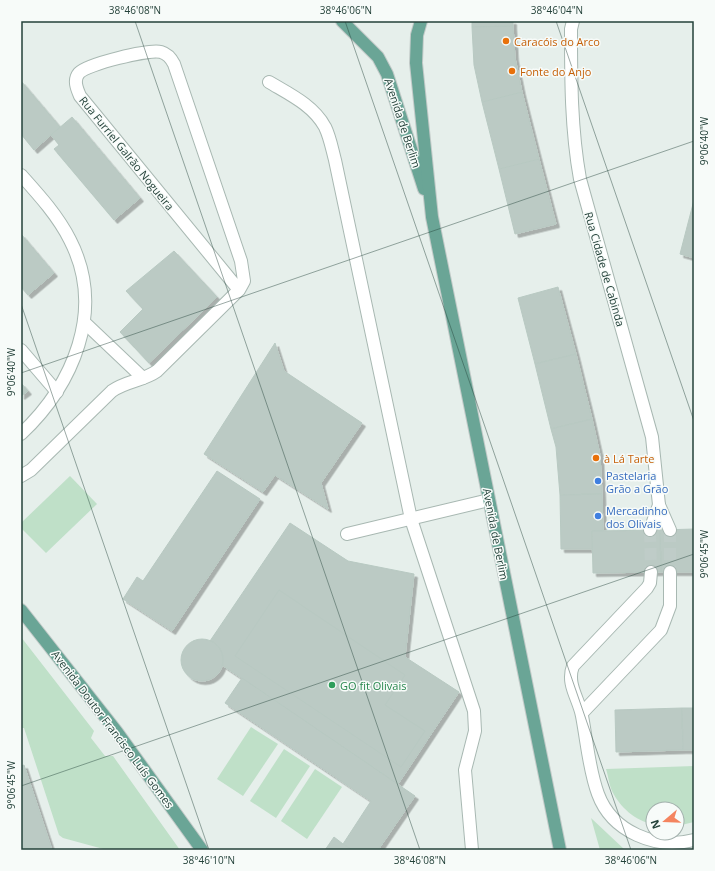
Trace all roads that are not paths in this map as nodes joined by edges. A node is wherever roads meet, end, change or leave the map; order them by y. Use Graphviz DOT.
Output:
graph roads {
  1 [pos="342,21"];
  2 [pos="421,21"];
  3 [pos="570,24"];
  4 [pos="269,82"];
  5 [pos="21,175"];
  6 [pos="432,217"];
  7 [pos="239,290"];
  8 [pos="84,322"];
  9 [pos="21,350"];
  10 [pos="143,378"];
  11 [pos="57,392"];
  12 [pos="21,434"];
  13 [pos="21,476"];
  14 [pos="489,500"];
  15 [pos="659,505"];
  16 [pos="411,519"];
  17 [pos="650,530"];
  18 [pos="670,530"];
  19 [pos="347,534"];
  20 [pos="651,572"];
  21 [pos="670,572"];
  22 [pos="21,610"];
  23 [pos="582,713"];
  24 [pos="694,840"];
  25 [pos="202,850"];
  26 [pos="472,850"];
  27 [pos="560,850"];
  1 -- 6 [label="main road, Avenida de Berlim"];
  2 -- 6 [label="main road, Avenida de Berlim"];
  3 -- 15 [label="street, Rua Cidade de Cabinda"];
  4 -- 16 [label="street"];
  5 -- 8 [label="street"];
  6 -- 14 [label="main road, Avenida de Berlim"];
  7 -- 7 [label="street, Rua Furriel Galrão Nogueira"];
  7 -- 10 [label="street"];
  8 -- 10 [label="street"];
  8 -- 11 [label="street"];
  9 -- 11 [label="street"];
  10 -- 13 [label="street"];
  11 -- 12 [label="street"];
  14 -- 16 [label="street"];
  14 -- 27 [label="main road, Avenida de Berlim"];
  15 -- 17 [label="street, Rua Cidade de Cabinda"];
  15 -- 18 [label="street, Rua Cidade de Cabinda"];
  16 -- 19 [label="street"];
  16 -- 26 [label="street"];
  20 -- 23 [label="street"];
  21 -- 23 [label="street"];
  22 -- 25 [label="main road, Avenida Doutor Francisco Luís Gomes"];
  23 -- 24 [label="street"];
}
